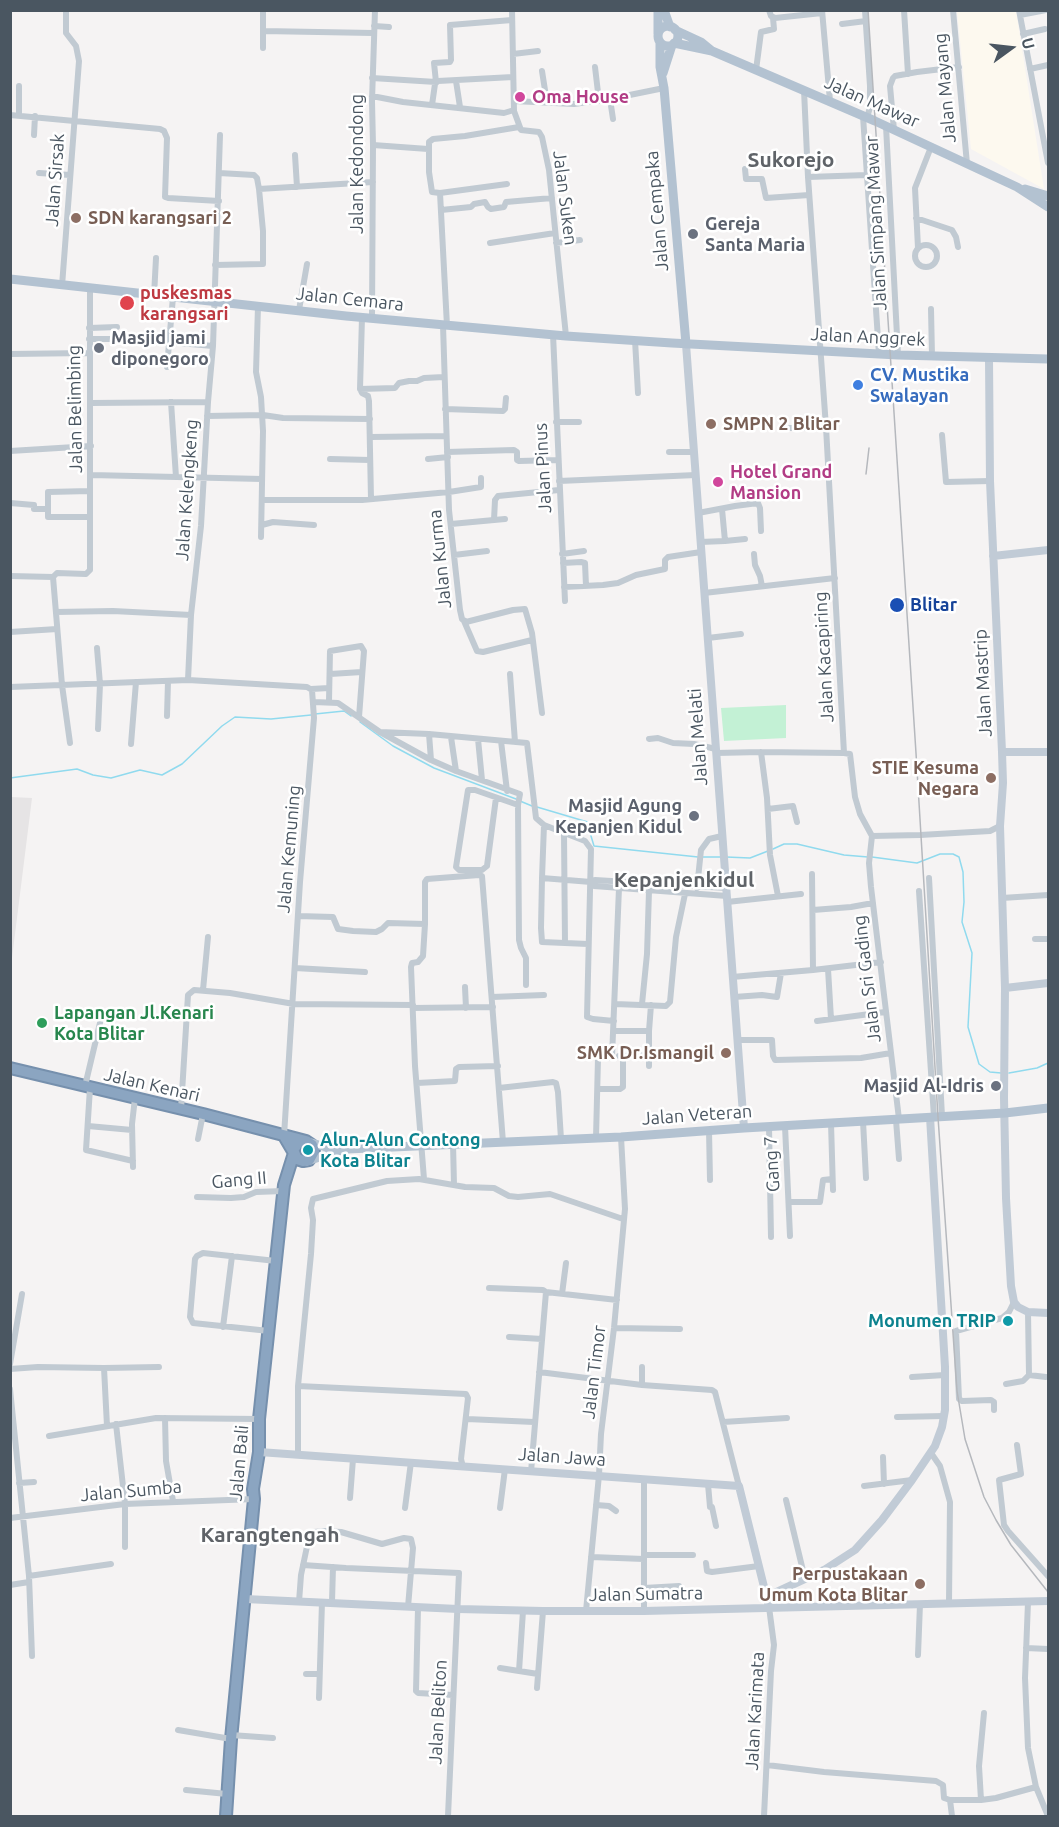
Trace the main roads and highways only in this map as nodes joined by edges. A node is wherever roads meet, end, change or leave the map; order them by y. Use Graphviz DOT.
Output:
graph roads {
  1 [pos="658,10"];
  2 [pos="664,10"];
  3 [pos="673,28"];
  4 [pos="659,38"];
  5 [pos="673,44"];
  6 [pos="712,51"];
  7 [pos="662,75"];
  8 [pos="1017,187"];
  9 [pos="1048,196"];
  10 [pos="1048,207"];
  11 [pos="10,279"];
  12 [pos="686,344"];
  13 [pos="988,358"];
  14 [pos="1048,359"];
  15 [pos="1048,550"];
  16 [pos="993,556"];
  17 [pos="1002,752"];
  18 [pos="1048,752"];
  19 [pos="1048,983"];
  20 [pos="1005,988"];
  21 [pos="10,1068"];
  22 [pos="1048,1108"];
  23 [pos="1005,1113"];
  24 [pos="935,1117"];
  25 [pos="744,1128"];
  26 [pos="284,1136"];
  27 [pos="306,1141"];
  28 [pos="347,1149"];
  29 [pos="294,1153"];
  30 [pos="306,1161"];
  31 [pos="284,1188"];
  32 [pos="1048,1313"];
  33 [pos="259,1452"];
  34 [pos="766,1597"];
  35 [pos="245,1599"];
  36 [pos="1048,1602"];
  37 [pos="769,1607"];
  38 [pos="225,1816"];
  1 -- 4 [label="main road, Jalan Cempaka"];
  2 -- 3 [label="main road"];
  3 -- 4 [label="main road"];
  3 -- 5 [label="main road"];
  3 -- 6 [label="main road, Jalan Mawar"];
  4 -- 5 [label="main road"];
  4 -- 7 [label="main road, Jalan Cempaka"];
  5 -- 6 [label="main road, Jalan Mawar"];
  5 -- 7 [label="main road, Jalan Cempaka"];
  6 -- 8 [label="main road, Jalan Mawar"];
  7 -- 12 [label="main road, Jalan Cempaka"];
  8 -- 9 [label="main road, Jalan Mawar"];
  8 -- 10 [label="main road, Jalan Mawar"];
  11 -- 12 [label="main road, Jalan Cemara"];
  12 -- 13 [label="main road, Jalan Anggrek"];
  12 -- 25 [label="main road, Jalan Melati"];
  13 -- 14 [label="main road, Jalan Anggrek"];
  13 -- 16 [label="main road, Jalan Mastrip"];
  15 -- 16 [label="main road"];
  16 -- 17 [label="main road, Jalan Mastrip"];
  17 -- 18 [label="main road"];
  17 -- 20 [label="main road, Jalan Mastrip"];
  19 -- 20 [label="main road"];
  20 -- 23 [label="main road, Jalan Mastrip"];
  21 -- 26 [label="highway, Jalan Kenari"];
  22 -- 23 [label="main road, Jalan Veteran"];
  23 -- 24 [label="main road, Jalan Veteran"];
  23 -- 32 [label="main road, Jalan Mastrip"];
  24 -- 25 [label="main road, Jalan Veteran"];
  24 -- 34 [label="main road"];
  25 -- 28 [label="main road, Jalan Veteran"];
  26 -- 27 [label="highway, Jalan Kenari"];
  26 -- 29 [label="highway"];
  27 -- 28 [label="main road, Jalan Veteran"];
  27 -- 29 [label="highway"];
  27 -- 30 [label="highway"];
  28 -- 30 [label="main road, Jalan Veteran"];
  29 -- 30 [label="highway"];
  29 -- 31 [label="highway, Jalan Bali"];
  30 -- 31 [label="highway"];
  31 -- 33 [label="highway, Jalan Bali"];
  33 -- 34 [label="main road, Jalan Jawa"];
  33 -- 35 [label="highway, Jalan Bali"];
  34 -- 37 [label="main road"];
  35 -- 37 [label="main road, Jalan Sumatra"];
  35 -- 38 [label="highway, Jalan Bali"];
  36 -- 37 [label="main road, Jalan Sumatra"];
}
